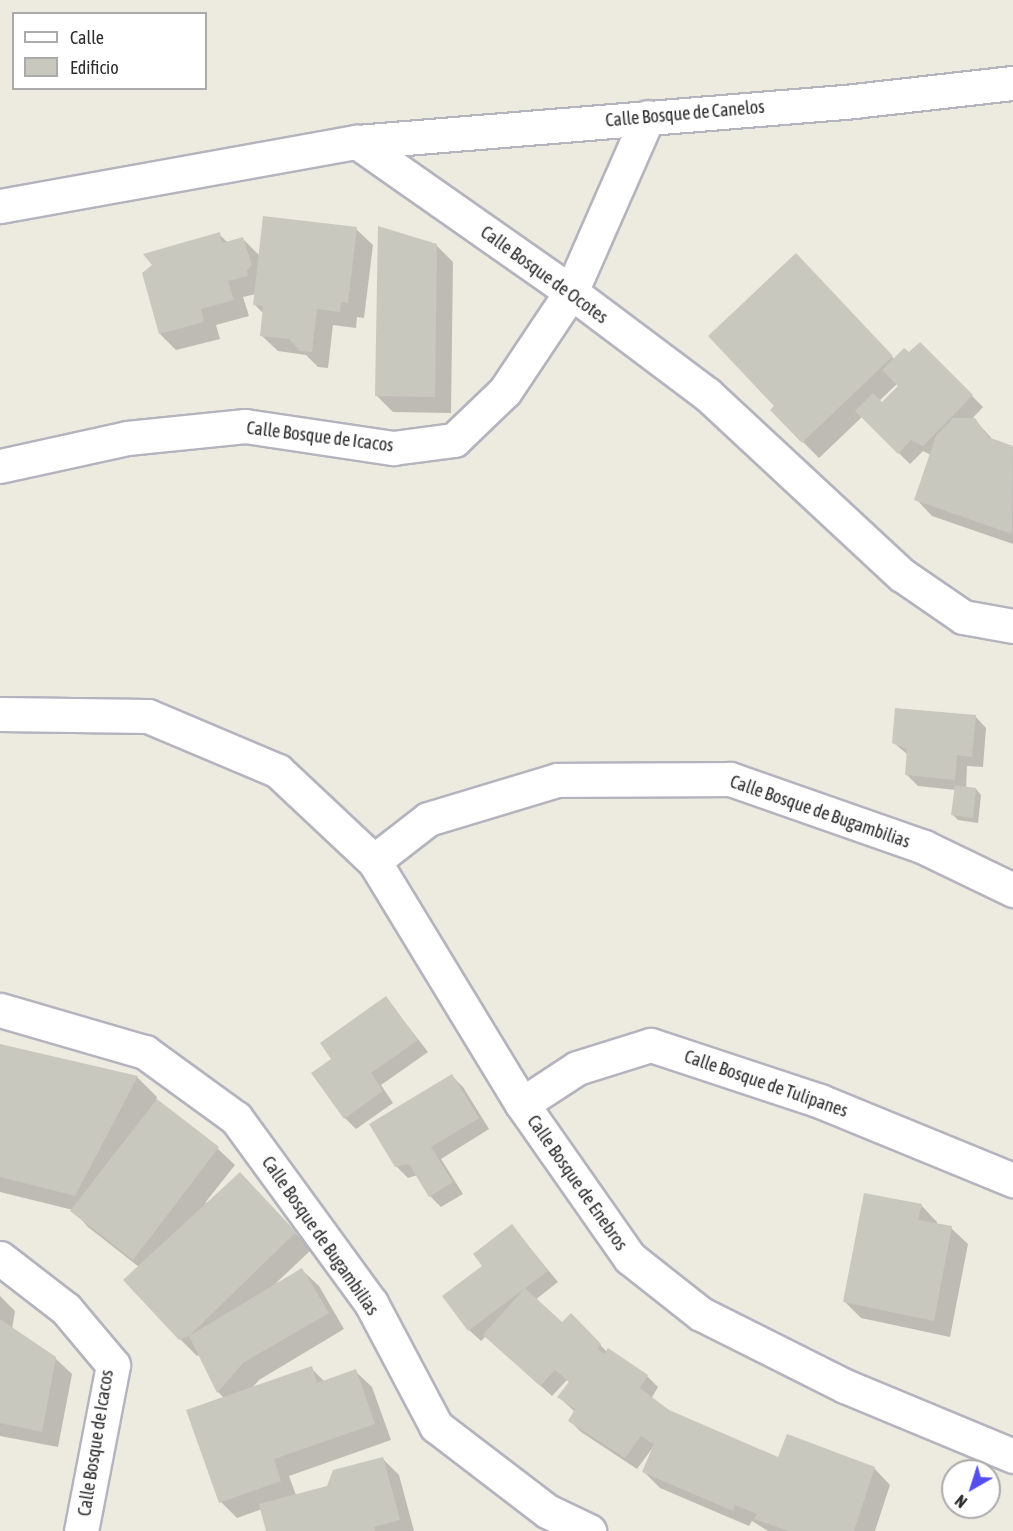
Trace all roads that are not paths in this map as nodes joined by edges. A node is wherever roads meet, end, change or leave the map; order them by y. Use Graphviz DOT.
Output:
graph roads {
  1 [pos="1013,83"];
  2 [pos="648,117"];
  3 [pos="357,142"];
  4 [pos="0,206"];
  5 [pos="570,292"];
  6 [pos="0,466"];
  7 [pos="1013,626"];
  8 [pos="0,714"];
  9 [pos="374,861"];
  10 [pos="1013,890"];
  11 [pos="0,1010"];
  12 [pos="522,1104"];
  13 [pos="1013,1180"];
  14 [pos="0,1258"];
  15 [pos="1013,1456"];
  16 [pos="81,1531"];
  17 [pos="589,1531"];
  1 -- 2 [label="street, Calle Bosque de Canelos"];
  2 -- 3 [label="street, Calle Bosque de Canelos"];
  2 -- 5 [label="street, Calle Bosque de Icacos"];
  3 -- 4 [label="street"];
  3 -- 5 [label="street, Calle Bosque de Ocotes"];
  5 -- 6 [label="street, Calle Bosque de Icacos"];
  5 -- 7 [label="street, Calle Bosque de Ocotes"];
  8 -- 9 [label="street"];
  9 -- 10 [label="street, Calle Bosque de Bugambilias"];
  9 -- 12 [label="street, Calle Bosque de Enebros"];
  11 -- 17 [label="street, Calle Bosque de Bugambilias"];
  12 -- 13 [label="street, Calle Bosque de Tulipanes"];
  12 -- 15 [label="street, Calle Bosque de Enebros"];
  14 -- 16 [label="street, Calle Bosque de Icacos"];
}
